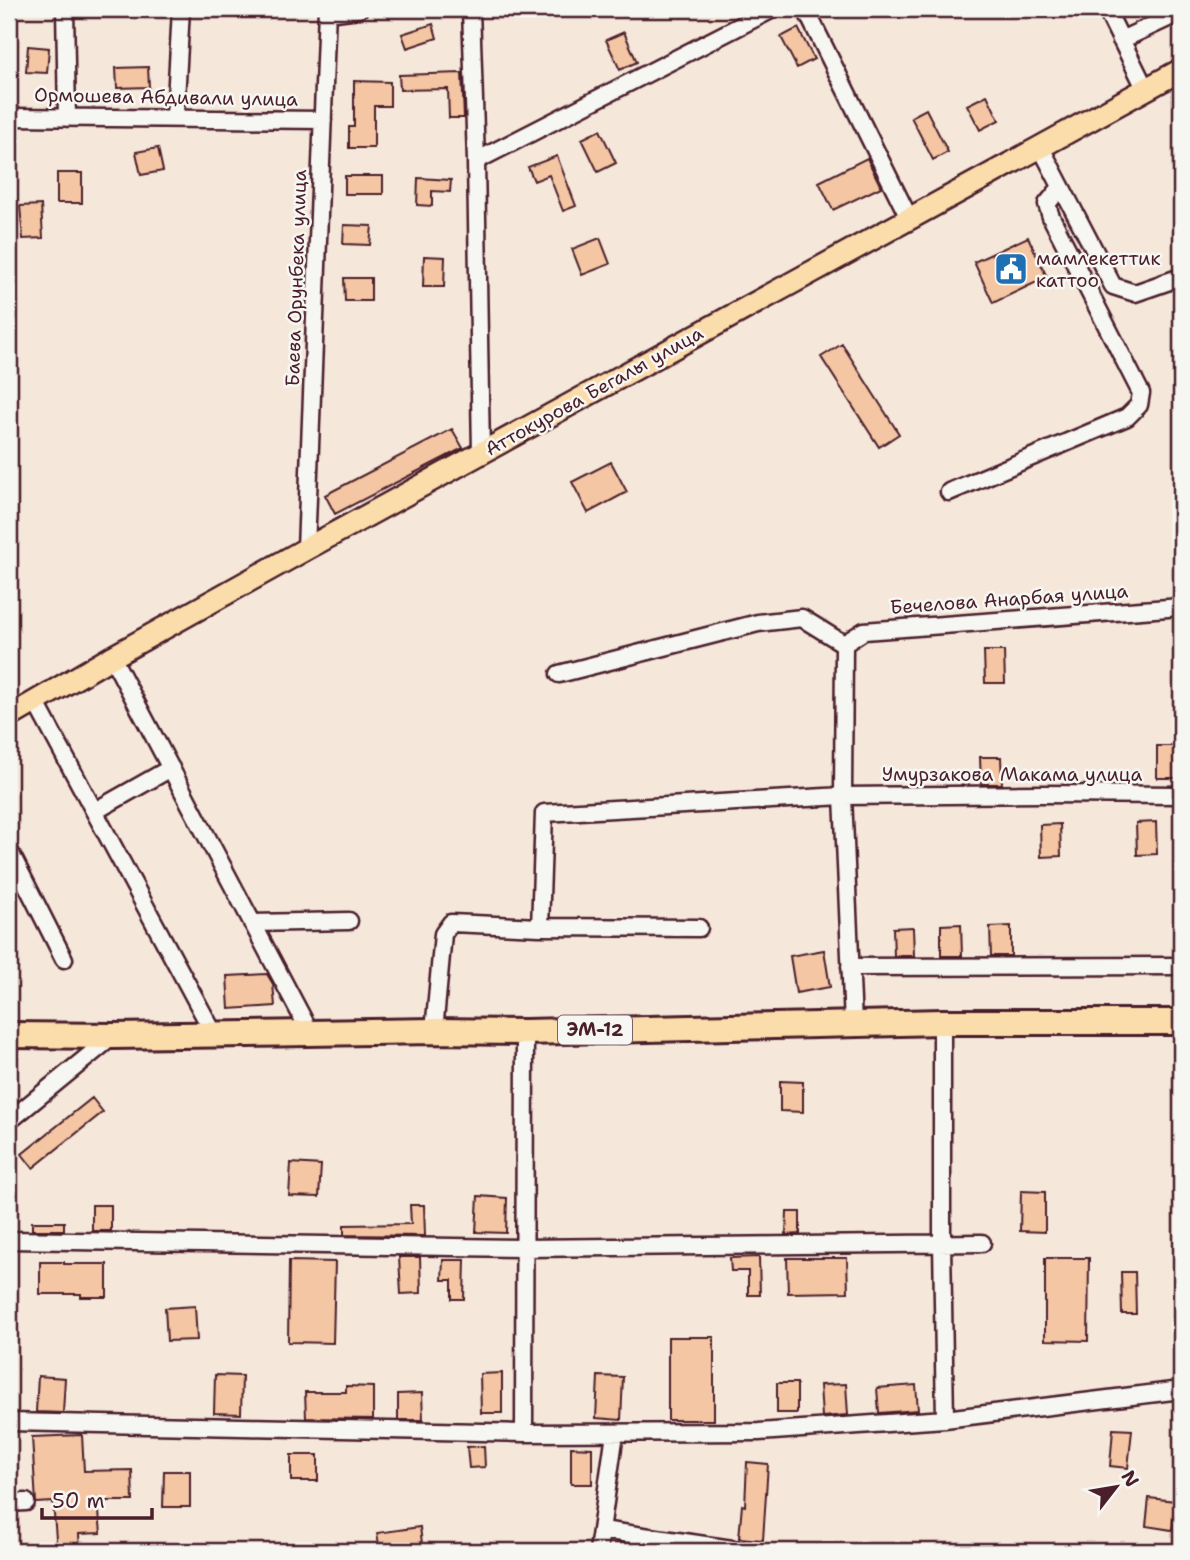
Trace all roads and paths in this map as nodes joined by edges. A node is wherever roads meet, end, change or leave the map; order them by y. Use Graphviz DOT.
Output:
graph roads {
  1 [pos="65,9"];
  2 [pos="181,9"];
  3 [pos="359,9"];
  4 [pos="471,9"];
  5 [pos="772,9"];
  6 [pos="804,9"];
  7 [pos="1106,9"];
  8 [pos="327,11"];
  9 [pos="1181,12"];
  10 [pos="1121,40"];
  11 [pos="1181,70"];
  12 [pos="1145,88"];
  13 [pos="9,117"];
  14 [pos="67,118"];
  15 [pos="175,118"];
  16 [pos="323,120"];
  17 [pos="1040,146"];
  18 [pos="476,161"];
  19 [pos="1061,187"];
  20 [pos="909,218"];
  21 [pos="1181,277"];
  22 [pos="481,453"];
  23 [pos="949,492"];
  24 [pos="306,549"];
  25 [pos="1181,607"];
  26 [pos="844,644"];
  27 [pos="112,657"];
  28 [pos="559,674"];
  29 [pos="36,701"];
  30 [pos="9,717"];
  31 [pos="171,768"];
  32 [pos="1181,795"];
  33 [pos="843,796"];
  34 [pos="94,811"];
  35 [pos="9,850"];
  36 [pos="17,884"];
  37 [pos="349,920"];
  38 [pos="252,923"];
  39 [pos="540,927"];
  40 [pos="699,928"];
  41 [pos="64,959"];
  42 [pos="1181,966"];
  43 [pos="850,967"];
  44 [pos="942,1022"];
  45 [pos="1181,1022"];
  46 [pos="853,1024"];
  47 [pos="434,1031"];
  48 [pos="310,1032"];
  49 [pos="525,1032"];
  50 [pos="214,1034"];
  51 [pos="9,1035"];
  52 [pos="113,1036"];
  53 [pos="9,1121"];
  54 [pos="9,1240"];
  55 [pos="942,1243"];
  56 [pos="982,1243"];
  57 [pos="524,1248"];
  58 [pos="1181,1390"];
  59 [pos="945,1419"];
  60 [pos="9,1422"];
  61 [pos="524,1433"];
  62 [pos="615,1433"];
  63 [pos="26,1502"];
  64 [pos="9,1503"];
  65 [pos="602,1530"];
  66 [pos="598,1551"];
  67 [pos="746,1551"];
  1 -- 14 [label="street"];
  2 -- 15 [label="street"];
  3 -- 8 [label="street"];
  4 -- 18 [label="street"];
  5 -- 18 [label="street"];
  6 -- 20 [label="street"];
  7 -- 10 [label="street"];
  8 -- 16 [label="street, Баева Орунбека улица"];
  9 -- 10 [label="street"];
  10 -- 12 [label="street"];
  11 -- 12 [label="main road, Аттокурова Бегалы улица"];
  12 -- 17 [label="main road, Аттокурова Бегалы улица"];
  13 -- 14 [label="street, Ормошева Абдивали улица"];
  14 -- 15 [label="street, Ормошева Абдивали улица"];
  15 -- 16 [label="street, Ормошева Абдивали улица"];
  16 -- 24 [label="street, Баева Орунбека улица"];
  17 -- 19 [label="street"];
  17 -- 20 [label="main road, Аттокурова Бегалы улица"];
  18 -- 22 [label="street"];
  19 -- 21 [label="street"];
  19 -- 23 [label="street"];
  20 -- 22 [label="main road, Аттокурова Бегалы улица"];
  22 -- 24 [label="main road, Аттокурова Бегалы улица"];
  24 -- 27 [label="main road, Аттокурова Бегалы улица"];
  25 -- 26 [label="street, Бечелова Анарбая улица"];
  26 -- 28 [label="street"];
  26 -- 33 [label="street"];
  27 -- 29 [label="main road, Аттокурова Бегалы улица"];
  27 -- 31 [label="street"];
  29 -- 30 [label="main road, Аттокурова Бегалы улица"];
  29 -- 34 [label="street"];
  31 -- 34 [label="street"];
  31 -- 38 [label="street"];
  32 -- 33 [label="street, Умурзакова Макама улица"];
  33 -- 39 [label="street, Умурзакова Макама улица"];
  33 -- 43 [label="street"];
  34 -- 50 [label="street"];
  35 -- 36 [label="street"];
  36 -- 41 [label="street"];
  37 -- 38 [label="street"];
  38 -- 48 [label="street"];
  39 -- 40 [label="street"];
  39 -- 47 [label="street"];
  42 -- 43 [label="street"];
  43 -- 46 [label="street"];
  44 -- 45 [label="highway, ЭМ-12"];
  44 -- 46 [label="highway, ЭМ-12"];
  44 -- 55 [label="street"];
  46 -- 49 [label="highway, ЭМ-12"];
  47 -- 48 [label="highway, ЭМ-12"];
  47 -- 49 [label="highway, ЭМ-12"];
  48 -- 50 [label="highway, ЭМ-12"];
  49 -- 57 [label="street"];
  50 -- 52 [label="highway, ЭМ-12"];
  51 -- 52 [label="highway, ЭМ-12"];
  52 -- 53 [label="street"];
  54 -- 57 [label="street"];
  55 -- 56 [label="street"];
  55 -- 57 [label="street"];
  55 -- 59 [label="street"];
  57 -- 61 [label="street"];
  58 -- 59 [label="street"];
  59 -- 62 [label="street"];
  60 -- 61 [label="street"];
  61 -- 62 [label="street"];
  62 -- 65 [label="street"];
  63 -- 64 [label="street"];
  65 -- 66 [label="street"];
  65 -- 67 [label="street"];
}
